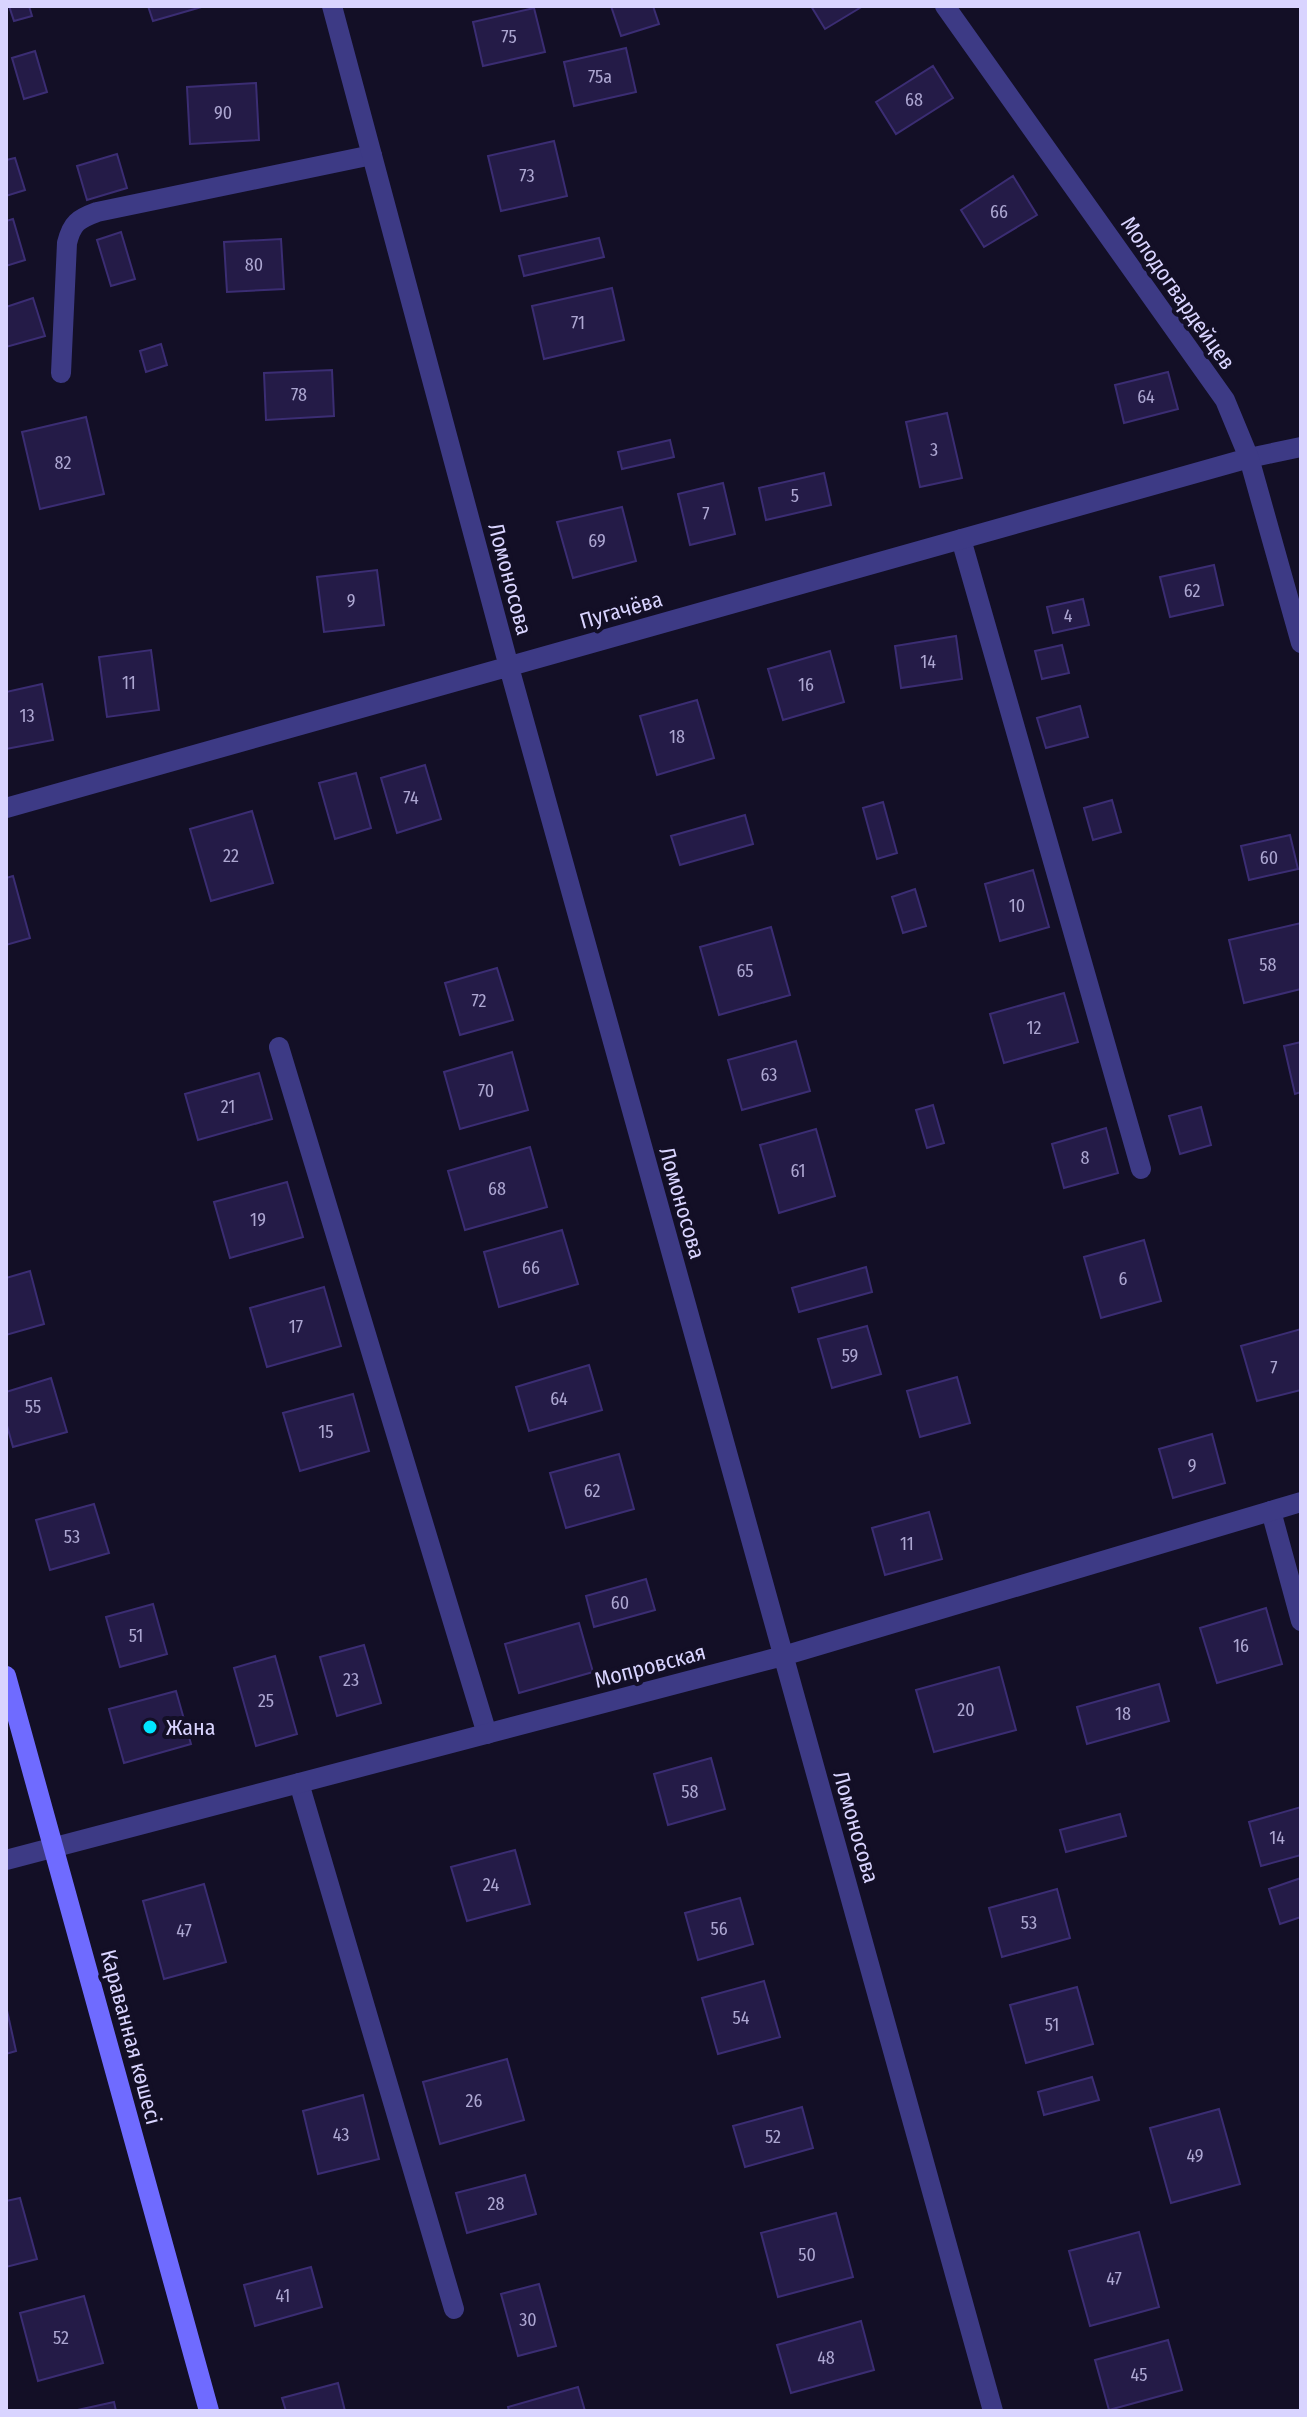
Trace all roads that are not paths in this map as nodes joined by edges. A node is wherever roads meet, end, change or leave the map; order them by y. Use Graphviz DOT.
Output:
graph roads {
  1 [pos="332,6"];
  2 [pos="945,6"];
  3 [pos="372,155"];
  4 [pos="61,373"];
  5 [pos="1301,447"];
  6 [pos="1249,458"];
  7 [pos="961,539"];
  8 [pos="1301,643"];
  9 [pos="509,667"];
  10 [pos="6,808"];
  11 [pos="279,1047"];
  12 [pos="1141,1169"];
  13 [pos="1301,1502"];
  14 [pos="1271,1511"];
  15 [pos="1301,1621"];
  16 [pos="783,1656"];
  17 [pos="6,1676"];
  18 [pos="487,1734"];
  19 [pos="299,1783"];
  20 [pos="53,1848"];
  21 [pos="6,1860"];
  22 [pos="454,2309"];
  23 [pos="209,2411"];
  24 [pos="993,2411"];
  1 -- 3 [label="street, Ломоносова"];
  2 -- 6 [label="street, Молодогвардейцев"];
  3 -- 4 [label="street"];
  3 -- 9 [label="street, Ломоносова"];
  5 -- 6 [label="street, Пугачёва"];
  6 -- 7 [label="street, Пугачёва"];
  6 -- 8 [label="street, Молодогвардейцев"];
  7 -- 9 [label="street, Пугачёва"];
  7 -- 12 [label="street"];
  9 -- 10 [label="street, Пугачёва"];
  9 -- 16 [label="street, Ломоносова"];
  11 -- 18 [label="street"];
  13 -- 14 [label="street, Мопровская"];
  14 -- 15 [label="street"];
  14 -- 16 [label="street, Мопровская"];
  16 -- 18 [label="street, Мопровская"];
  16 -- 24 [label="street, Ломоносова"];
  17 -- 20 [label="main road, Караванная көшесі"];
  18 -- 19 [label="street, Мопровская"];
  19 -- 20 [label="street, Мопровская"];
  19 -- 22 [label="street"];
  20 -- 21 [label="street, Мопровская"];
  20 -- 23 [label="main road, Караванная көшесі"];
}
